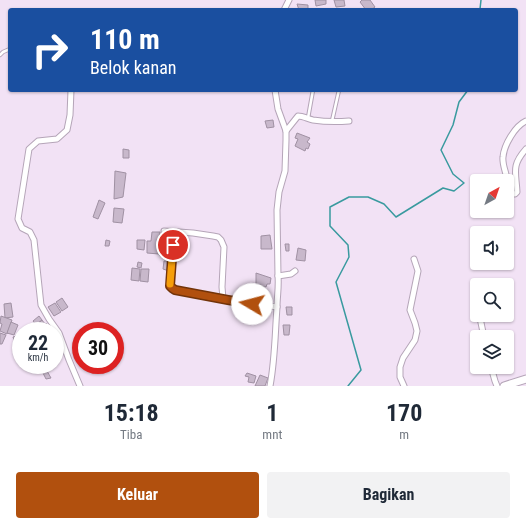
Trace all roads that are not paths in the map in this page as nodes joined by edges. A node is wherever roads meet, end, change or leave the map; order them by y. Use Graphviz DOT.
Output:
graph roads {
  1 [pos="71,92"];
  2 [pos="275,92"];
  3 [pos="313,92"];
  4 [pos="339,92"];
  5 [pos="308,119"];
  6 [pos="349,121"];
  7 [pos="526,121"];
  8 [pos="332,122"];
  9 [pos="286,131"];
  10 [pos="526,149"];
  11 [pos="164,231"];
  12 [pos="174,232"];
  13 [pos="414,259"];
  14 [pos="295,271"];
  15 [pos="278,276"];
  16 [pos="223,299"];
  17 [pos="276,307"];
  18 [pos="493,374"];
  19 [pos="526,379"];
  20 [pos="516,384"];
  21 [pos="80,386"];
  22 [pos="270,386"];
  23 [pos="404,386"];
  24 [pos="497,386"];
  25 [pos="504,386"];
  1 -- 21 [label="street"];
  2 -- 9 [label="street"];
  3 -- 5 [label="lane"];
  4 -- 8 [label="lane"];
  5 -- 8 [label="street"];
  5 -- 9 [label="street"];
  6 -- 8 [label="street"];
  7 -- 10 [label="street"];
  9 -- 15 [label="street"];
  11 -- 12 [label="street"];
  12 -- 16 [label="street"];
  12 -- 16 [label="street"];
  13 -- 23 [label="street"];
  14 -- 15 [label="street"];
  15 -- 17 [label="street"];
  16 -- 17 [label="street"];
  17 -- 22 [label="street"];
  18 -- 24 [label="street"];
  19 -- 20 [label="main road"];
  20 -- 25 [label="main road"];
}
